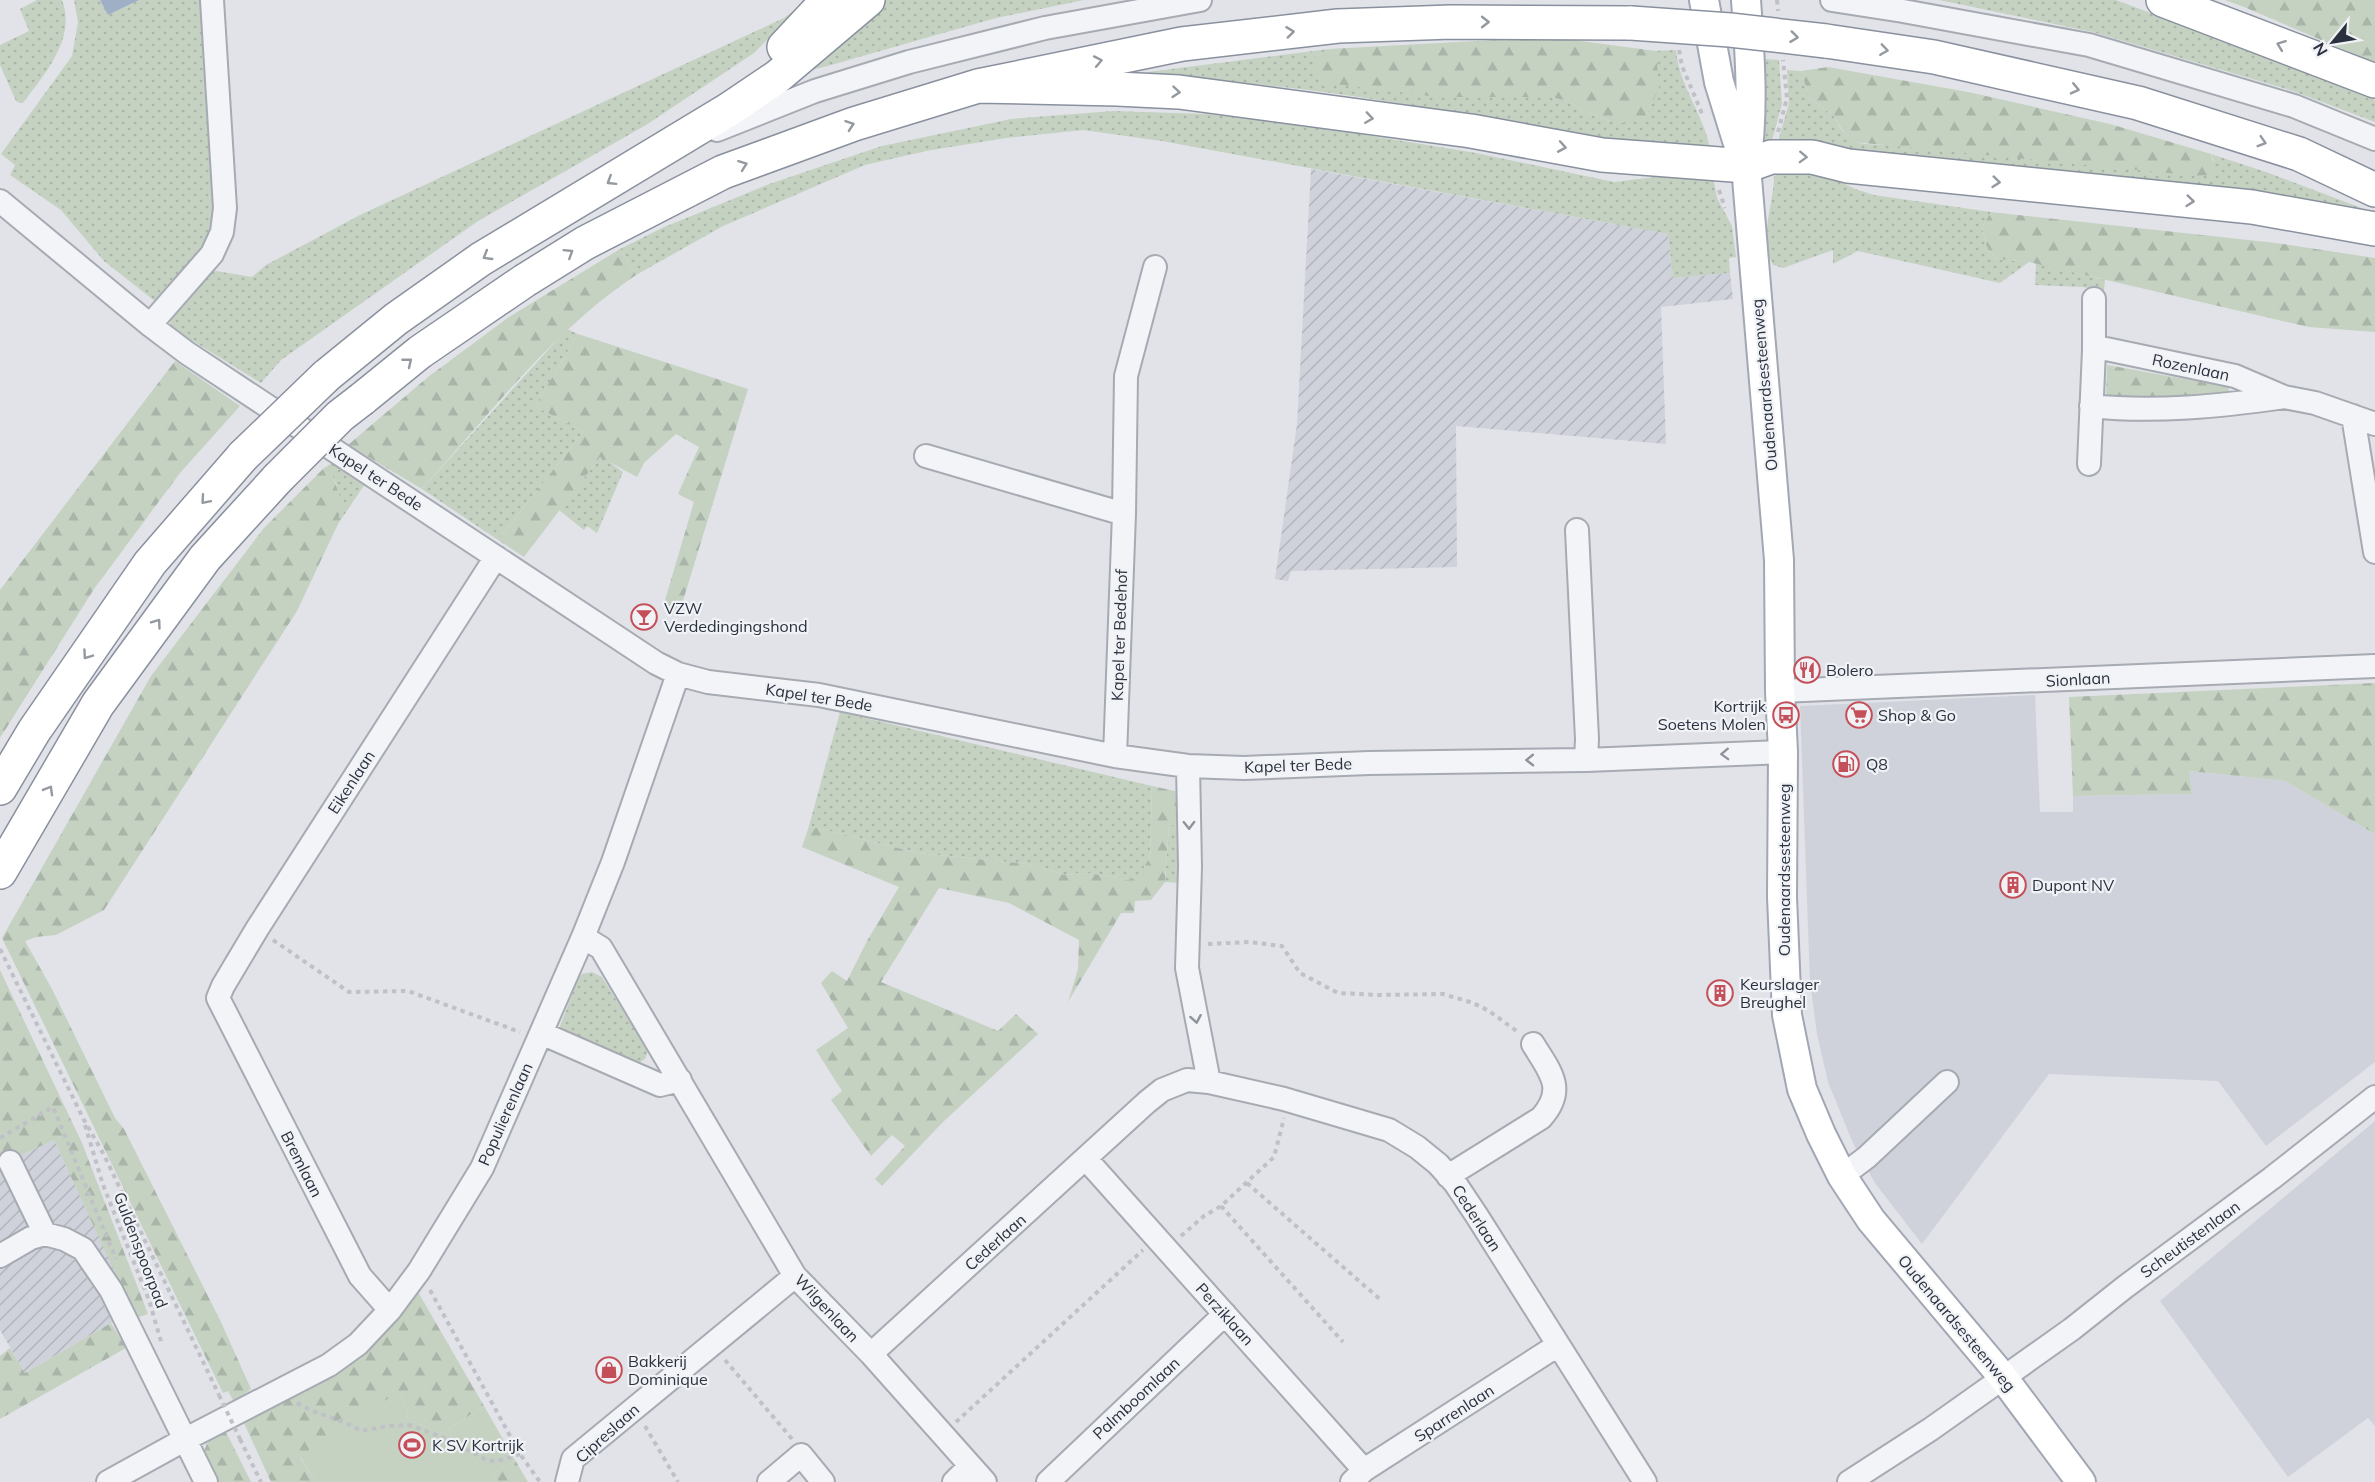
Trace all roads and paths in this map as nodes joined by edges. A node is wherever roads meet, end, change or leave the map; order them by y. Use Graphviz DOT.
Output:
graph roads {
  1 [pos="212,0"];
  2 [pos="828,0"];
  3 [pos="868,0"];
  4 [pos="1200,0"];
  5 [pos="1704,0"];
  6 [pos="1746,0"];
  7 [pos="1832,0"];
  8 [pos="2163,0"];
  9 [pos="2375,81"];
  10 [pos="978,86"];
  11 [pos="2375,140"];
  12 [pos="649,158"];
  13 [pos="1746,166"];
  14 [pos="2375,190"];
  15 [pos="0,201"];
  16 [pos="2375,229"];
  17 [pos="1155,267"];
  18 [pos="2094,299"];
  19 [pos="150,325"];
  20 [pos="2094,350"];
  21 [pos="2284,397"];
  22 [pos="2091,406"];
  23 [pos="2353,416"];
  24 [pos="2375,424"];
  25 [pos="926,456"];
  26 [pos="2089,464"];
  27 [pos="1124,514"];
  28 [pos="1577,530"];
  29 [pos="2375,552"];
  30 [pos="496,557"];
  31 [pos="2375,666"];
  32 [pos="678,674"];
  33 [pos="1780,692"];
  34 [pos="1784,752"];
  35 [pos="1115,756"];
  36 [pos="1586,760"];
  37 [pos="1188,766"];
  38 [pos="0,788"];
  39 [pos="0,872"];
  40 [pos="257,929"];
  41 [pos="583,937"];
  42 [pos="1188,945"];
  43 [pos="0,949"];
  44 [pos="224,1011"];
  45 [pos="541,1033"];
  46 [pos="1533,1044"];
  47 [pos="680,1080"];
  48 [pos="1209,1082"];
  49 [pos="1947,1082"];
  50 [pos="2375,1097"];
  51 [pos="1289,1101"];
  52 [pos="83,1118"];
  53 [pos="0,1138"];
  54 [pos="1086,1159"];
  55 [pos="10,1162"];
  56 [pos="1448,1176"];
  57 [pos="1842,1176"];
  58 [pos="1247,1183"];
  59 [pos="1221,1206"];
  60 [pos="45,1234"];
  61 [pos="1162,1243"];
  62 [pos="0,1256"];
  63 [pos="117,1261"];
  64 [pos="419,1271"];
  65 [pos="795,1276"];
  66 [pos="1382,1301"];
  67 [pos="390,1311"];
  68 [pos="1225,1314"];
  69 [pos="1343,1342"];
  70 [pos="712,1344"];
  71 [pos="1558,1345"];
  72 [pos="163,1346"];
  73 [pos="871,1354"];
  74 [pos="2002,1376"];
  75 [pos="284,1389"];
  76 [pos="634,1408"];
  77 [pos="942,1435"];
  78 [pos="184,1440"];
  79 [pos="520,1454"];
  80 [pos="801,1455"];
  81 [pos="978,1474"];
  82 [pos="1358,1476"];
  83 [pos="108,1482"];
  84 [pos="206,1482"];
  85 [pos="261,1482"];
  86 [pos="540,1482"];
  87 [pos="567,1482"];
  88 [pos="678,1482"];
  89 [pos="769,1482"];
  90 [pos="823,1482"];
  91 [pos="954,1482"];
  92 [pos="1048,1482"];
  93 [pos="1645,1482"];
  94 [pos="1849,1482"];
  95 [pos="2081,1482"];
  1 -- 19 [label="street"];
  2 -- 12 [label="highway"];
  3 -- 12 [label="highway"];
  4 -- 12 [label="street"];
  5 -- 13 [label="main road, Oudenaardsesteenweg"];
  6 -- 13 [label="main road, Oudenaardsesteenweg"];
  7 -- 11 [label="street"];
  9 -- 8 [label="highway, one-way"];
  10 -- 13 [label="highway, one-way"];
  10 -- 14 [label="highway, one-way, bridge"];
  39 -- 10 [label="highway, one-way, bridge"];
  12 -- 38 [label="highway, one-way, bridge"];
  13 -- 16 [label="highway, one-way"];
  13 -- 33 [label="main road, Oudenaardsesteenweg"];
  15 -- 19 [label="street, Kapel ter Bede"];
  17 -- 27 [label="street, Kapel ter Bedehof"];
  18 -- 20 [label="street"];
  19 -- 30 [label="street, Kapel ter Bede"];
  20 -- 21 [label="street, Rozenlaan"];
  20 -- 22 [label="street"];
  21 -- 22 [label="street, Rozenlaan"];
  21 -- 23 [label="street, Rozenlaan"];
  22 -- 26 [label="street"];
  23 -- 24 [label="street, Rozenlaan"];
  23 -- 29 [label="street"];
  25 -- 27 [label="street"];
  27 -- 35 [label="street, Kapel ter Bedehof"];
  28 -- 36 [label="street"];
  30 -- 32 [label="street, Kapel ter Bede"];
  30 -- 40 [label="street, Eikenlaan"];
  31 -- 33 [label="street, Sionlaan"];
  32 -- 35 [label="street, Kapel ter Bede"];
  32 -- 41 [label="street, Populierenlaan"];
  33 -- 34 [label="main road, Oudenaardsesteenweg"];
  34 -- 36 [label="street, Kapel ter Bede, one-way"];
  34 -- 57 [label="main road, Oudenaardsesteenweg"];
  35 -- 37 [label="street, Kapel ter Bede"];
  36 -- 37 [label="street, Kapel ter Bede, one-way"];
  37 -- 42 [label="street, one-way"];
  40 -- 44 [label="street, Eikenlaan"];
  40 -- 45 [label="path"];
  41 -- 45 [label="street, Populierenlaan"];
  41 -- 47 [label="street, Wilgenlaan"];
  42 -- 46 [label="path"];
  42 -- 48 [label="street, one-way"];
  43 -- 52 [label="path"];
  44 -- 67 [label="street, Bremlaan"];
  45 -- 47 [label="street"];
  45 -- 64 [label="street, Populierenlaan"];
  46 -- 56 [label="street"];
  47 -- 65 [label="street, Wilgenlaan"];
  48 -- 51 [label="street, Cederlaan"];
  48 -- 54 [label="street, Cederlaan"];
  49 -- 57 [label="street"];
  50 -- 74 [label="street, Scheutistenlaan"];
  51 -- 56 [label="street, Cederlaan"];
  51 -- 58 [label="path"];
  52 -- 72 [label="path, Guldenspoorpad"];
  52 -- 85 [label="path, bridge"];
  53 -- 63 [label="path"];
  54 -- 61 [label="street, Perziklaan"];
  54 -- 73 [label="street, Cederlaan"];
  55 -- 60 [label="street"];
  56 -- 71 [label="street, Cederlaan"];
  57 -- 74 [label="main road, Oudenaardsesteenweg"];
  58 -- 59 [label="path"];
  58 -- 66 [label="path"];
  59 -- 61 [label="path"];
  59 -- 69 [label="path"];
  60 -- 62 [label="street"];
  60 -- 78 [label="street"];
  61 -- 68 [label="street, Perziklaan"];
  61 -- 77 [label="path"];
  64 -- 67 [label="street, Populierenlaan"];
  64 -- 79 [label="path"];
  65 -- 70 [label="street, Cipreslaan"];
  65 -- 73 [label="street, Wilgenlaan"];
  67 -- 75 [label="street, Populierenlaan"];
  68 -- 82 [label="street, Perziklaan"];
  68 -- 92 [label="street, Palmboomlaan"];
  70 -- 76 [label="street, Cipreslaan"];
  70 -- 80 [label="path"];
  71 -- 82 [label="street, Sparrenlaan"];
  71 -- 93 [label="street, Cederlaan"];
  73 -- 77 [label="street, Wilgenlaan"];
  74 -- 94 [label="street, Scheutistenlaan"];
  74 -- 95 [label="main road, Oudenaardsesteenweg"];
  75 -- 78 [label="street, Populierenlaan"];
  75 -- 79 [label="path"];
  76 -- 87 [label="street, Cipreslaan"];
  76 -- 88 [label="path"];
  77 -- 81 [label="street, Wilgenlaan"];
  78 -- 83 [label="street, Populierenlaan"];
  78 -- 84 [label="street"];
  79 -- 86 [label="path"];
  80 -- 89 [label="street"];
  80 -- 90 [label="street"];
  81 -- 91 [label="street"];
}
